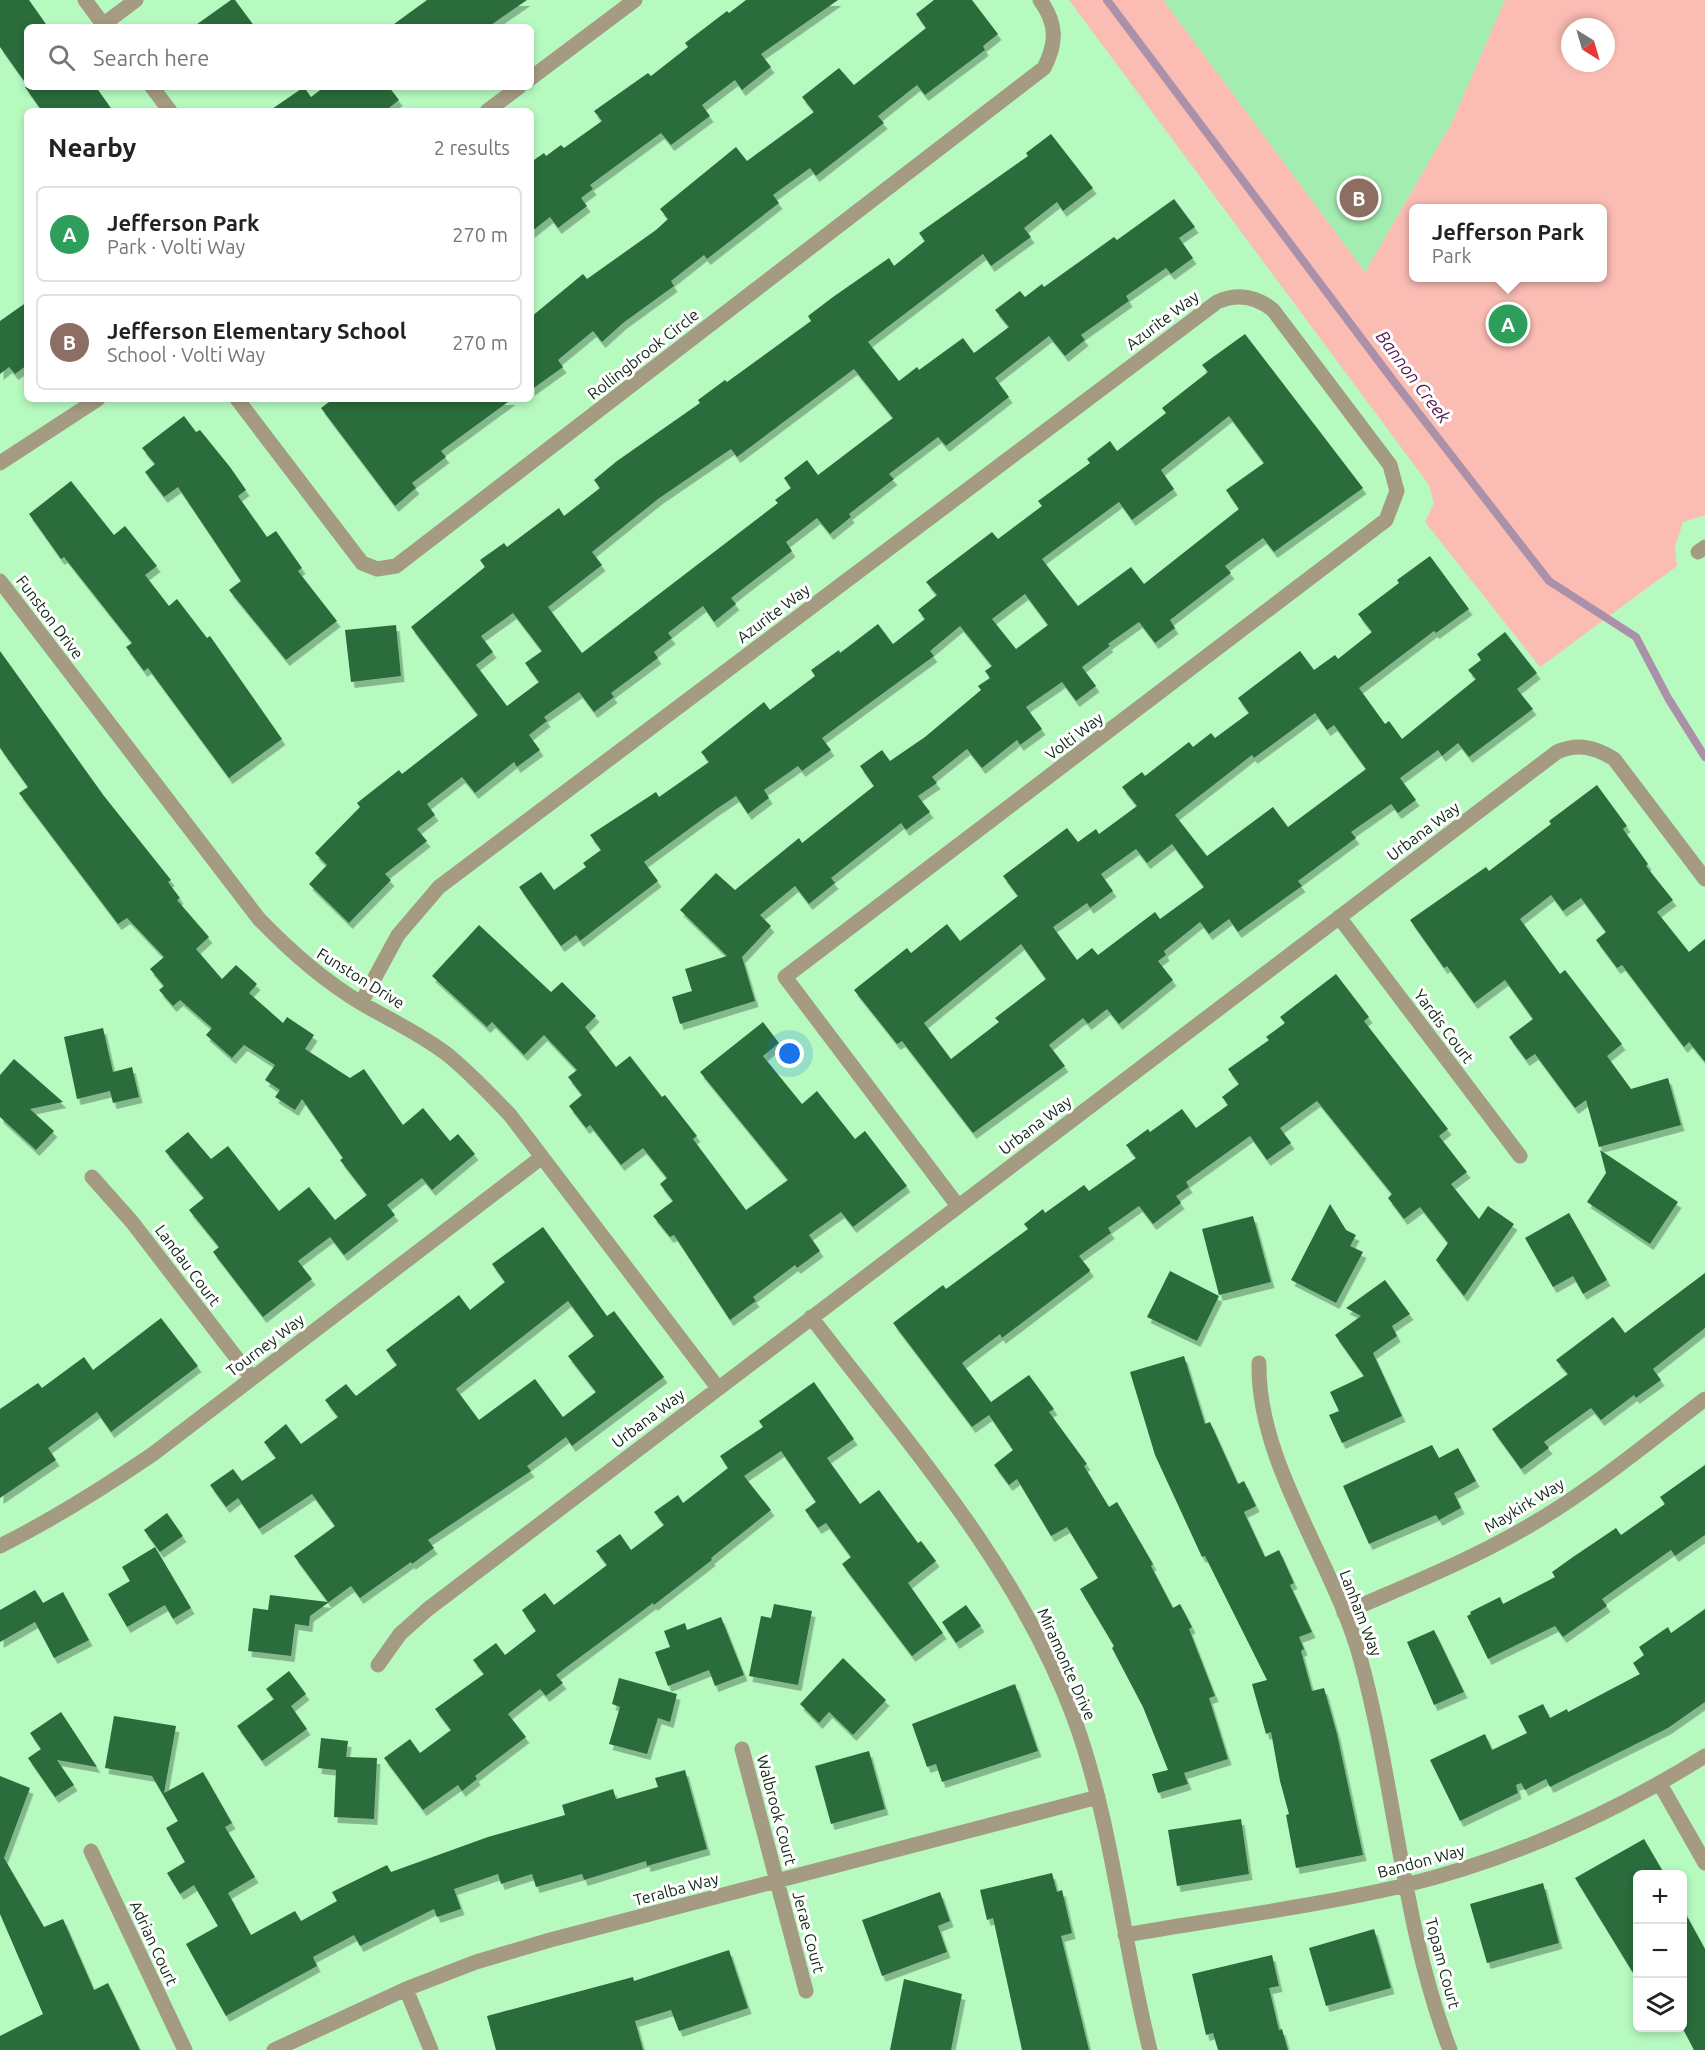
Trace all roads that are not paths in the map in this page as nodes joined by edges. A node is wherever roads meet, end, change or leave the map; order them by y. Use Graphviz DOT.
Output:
graph roads {
  1 [pos="85,0"];
  2 [pos="136,0"];
  3 [pos="634,0"];
  4 [pos="1040,0"];
  5 [pos="103,24"];
  6 [pos="106,24"];
  7 [pos="534,76"];
  8 [pos="154,90"];
  9 [pos="515,90"];
  10 [pos="168,108"];
  11 [pos="491,108"];
  12 [pos="1247,297"];
  13 [pos="93,402"];
  14 [pos="239,402"];
  15 [pos="0,463"];
  16 [pos="0,582"];
  17 [pos="1705,879"];
  18 [pos="1339,916"];
  19 [pos="361,1003"];
  20 [pos="1521,1156"];
  21 [pos="542,1157"];
  22 [pos="92,1177"];
  23 [pos="958,1206"];
  24 [pos="811,1317"];
  25 [pos="1259,1362"];
  26 [pos="252,1378"];
  27 [pos="718,1388"];
  28 [pos="1705,1399"];
  29 [pos="0,1546"];
  30 [pos="1344,1613"];
  31 [pos="378,1665"];
  32 [pos="742,1749"];
  33 [pos="1705,1756"];
  34 [pos="1660,1784"];
  35 [pos="1098,1797"];
  36 [pos="91,1851"];
  37 [pos="1705,1863"];
  38 [pos="777,1881"];
  39 [pos="1404,1885"];
  40 [pos="1125,1935"];
  41 [pos="406,1989"];
  42 [pos="806,1991"];
  43 [pos="185,2050"];
  44 [pos="274,2050"];
  45 [pos="431,2050"];
  46 [pos="1150,2050"];
  47 [pos="1450,2050"];
  1 -- 5 [label="street"];
  2 -- 6 [label="street"];
  3 -- 7 [label="street"];
  4 -- 14 [label="street, Rollingbrook Circle"];
  8 -- 10 [label="street"];
  9 -- 11 [label="street"];
  12 -- 19 [label="street, Azurite Way"];
  12 -- 23 [label="street, Volti Way"];
  13 -- 15 [label="street"];
  16 -- 19 [label="street, Funston Drive"];
  17 -- 18 [label="street, Urbana Way"];
  18 -- 20 [label="street, Yardis Court"];
  18 -- 23 [label="street, Urbana Way"];
  19 -- 21 [label="street, Funston Drive"];
  21 -- 26 [label="street, Tourney Way"];
  21 -- 27 [label="street, Funston Drive"];
  22 -- 26 [label="street, Landau Court"];
  23 -- 24 [label="street, Urbana Way"];
  24 -- 27 [label="street, Urbana Way"];
  24 -- 35 [label="street, Miramonte Drive"];
  25 -- 30 [label="street, Lanham Way"];
  26 -- 29 [label="street, Tourney Way"];
  27 -- 31 [label="street, Urbana Way"];
  28 -- 30 [label="street, Maykirk Way"];
  30 -- 39 [label="street, Lanham Way"];
  32 -- 38 [label="street, Walbrook Court"];
  33 -- 34 [label="street, Bandon Way"];
  34 -- 37 [label="street"];
  34 -- 39 [label="street, Bandon Way"];
  35 -- 38 [label="street, Teralba Way"];
  35 -- 40 [label="street, Miramonte Drive"];
  36 -- 43 [label="street, Adrian Court"];
  38 -- 41 [label="street, Teralba Way"];
  38 -- 42 [label="street, Jerae Court"];
  39 -- 40 [label="street, Bandon Way"];
  39 -- 47 [label="street, Topam Court"];
  40 -- 46 [label="street, Miramonte Drive"];
  41 -- 44 [label="street, Teralba Way"];
  41 -- 45 [label="street"];
}
